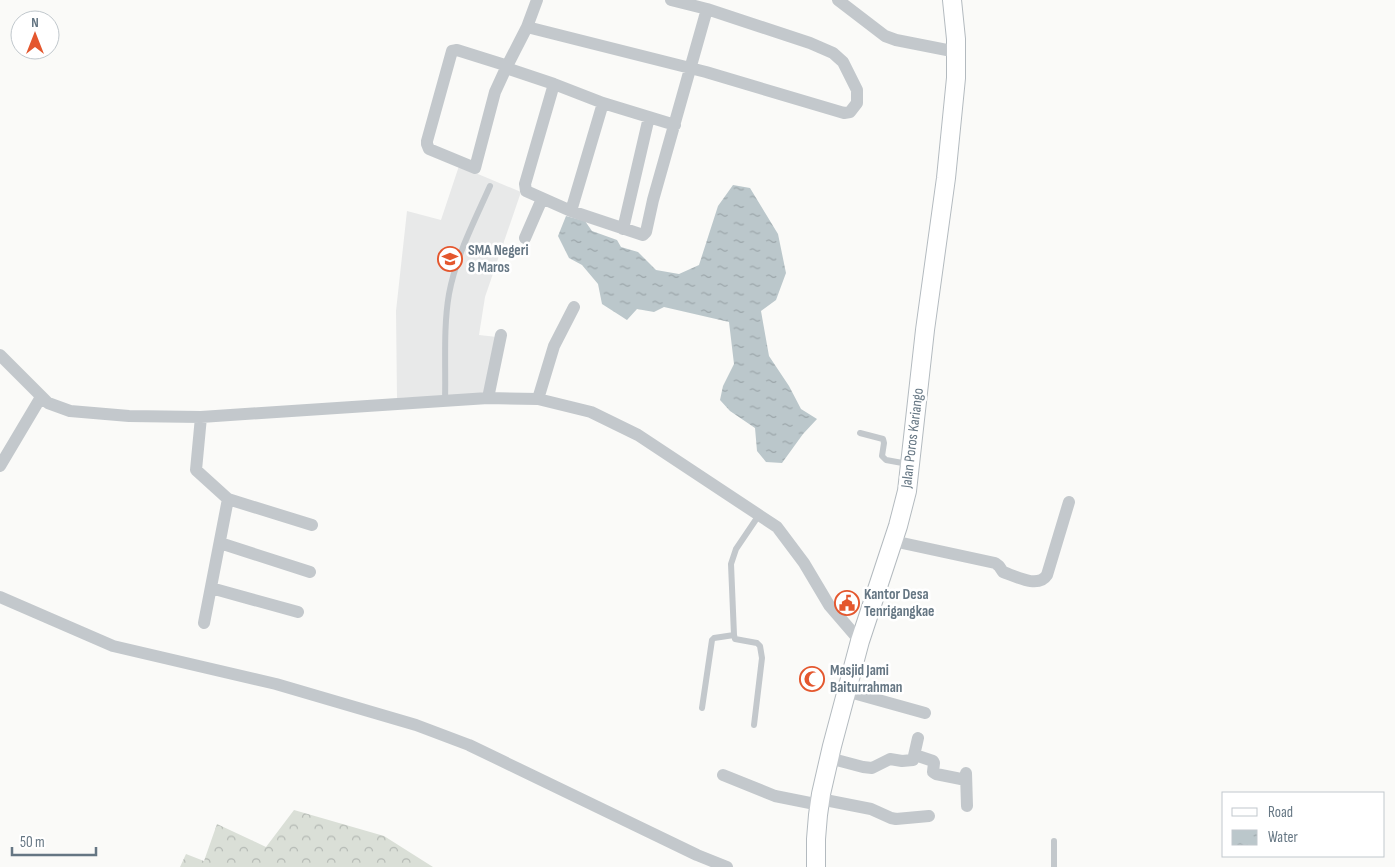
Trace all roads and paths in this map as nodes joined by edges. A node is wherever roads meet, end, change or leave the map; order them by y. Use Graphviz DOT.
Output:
graph roads {
  1 [pos="536,0"];
  2 [pos="671,0"];
  3 [pos="838,0"];
  4 [pos="952,0"];
  5 [pos="707,9"];
  6 [pos="527,27"];
  7 [pos="957,52"];
  8 [pos="507,67"];
  9 [pos="691,69"];
  10 [pos="554,84"];
  11 [pos="603,103"];
  12 [pos="649,117"];
  13 [pos="675,125"];
  14 [pos="490,186"];
  15 [pos="542,199"];
  16 [pos="571,211"];
  17 [pos="623,229"];
  18 [pos="525,238"];
  19 [pos="574,307"];
  20 [pos="501,335"];
  21 [pos="0,355"];
  22 [pos="41,398"];
  23 [pos="488,398"];
  24 [pos="538,399"];
  25 [pos="445,401"];
  26 [pos="201,417"];
  27 [pos="860,433"];
  28 [pos="910,465"];
  29 [pos="0,466"];
  30 [pos="228,499"];
  31 [pos="1068,502"];
  32 [pos="759,514"];
  33 [pos="312,525"];
  34 [pos="893,541"];
  35 [pos="220,543"];
  36 [pos="310,572"];
  37 [pos="211,588"];
  38 [pos="0,597"];
  39 [pos="298,612"];
  40 [pos="204,623"];
  41 [pos="734,635"];
  42 [pos="860,640"];
  43 [pos="846,691"];
  44 [pos="702,708"];
  45 [pos="925,713"];
  46 [pos="754,725"];
  47 [pos="918,738"];
  48 [pos="915,755"];
  49 [pos="829,758"];
  50 [pos="723,775"];
  51 [pos="820,802"];
  52 [pos="967,806"];
  53 [pos="929,816"];
  54 [pos="1054,840"];
  55 [pos="727,867"];
  56 [pos="816,867"];
  57 [pos="1054,867"];
  1 -- 6 [label="street"];
  2 -- 5 [label="street"];
  3 -- 7 [label="street"];
  4 -- 7 [label="main road, Jalan Poros Kariango"];
  5 -- 9 [label="street"];
  5 -- 9 [label="street"];
  6 -- 8 [label="street"];
  6 -- 9 [label="street"];
  7 -- 28 [label="main road, Jalan Poros Kariango"];
  8 -- 8 [label="street"];
  8 -- 10 [label="street"];
  9 -- 13 [label="street"];
  10 -- 11 [label="street"];
  10 -- 15 [label="street"];
  11 -- 12 [label="street"];
  11 -- 16 [label="street"];
  12 -- 13 [label="street"];
  12 -- 17 [label="street"];
  13 -- 17 [label="street"];
  14 -- 25 [label="lane"];
  15 -- 16 [label="street"];
  15 -- 18 [label="street"];
  16 -- 17 [label="street"];
  19 -- 24 [label="street"];
  20 -- 23 [label="street"];
  21 -- 22 [label="street"];
  22 -- 26 [label="street"];
  22 -- 29 [label="street"];
  23 -- 24 [label="street"];
  23 -- 25 [label="street"];
  24 -- 32 [label="street"];
  25 -- 26 [label="street"];
  26 -- 30 [label="street"];
  27 -- 28 [label="lane"];
  28 -- 34 [label="main road, Jalan Poros Kariango"];
  30 -- 33 [label="street"];
  30 -- 35 [label="street"];
  31 -- 34 [label="street"];
  32 -- 41 [label="lane"];
  32 -- 42 [label="street"];
  34 -- 42 [label="main road, Jalan Poros Kariango"];
  35 -- 36 [label="street"];
  35 -- 37 [label="street"];
  37 -- 39 [label="street"];
  37 -- 40 [label="street"];
  38 -- 55 [label="street"];
  41 -- 44 [label="lane"];
  41 -- 46 [label="lane"];
  42 -- 43 [label="main road, Jalan Poros Kariango"];
  43 -- 45 [label="street"];
  43 -- 49 [label="main road, Jalan Poros Kariango"];
  47 -- 48 [label="street"];
  48 -- 49 [label="street"];
  48 -- 52 [label="street"];
  49 -- 51 [label="main road, Jalan Poros Kariango"];
  50 -- 51 [label="street"];
  51 -- 53 [label="street"];
  51 -- 56 [label="main road, Jalan Poros Kariango"];
  54 -- 57 [label="lane"];
}
